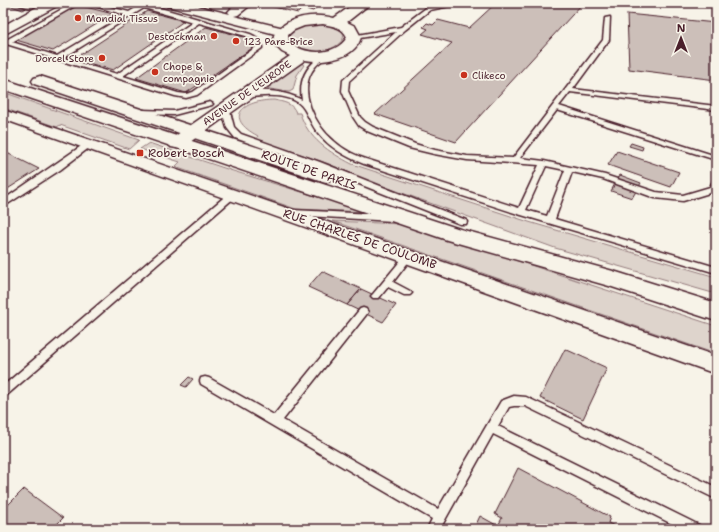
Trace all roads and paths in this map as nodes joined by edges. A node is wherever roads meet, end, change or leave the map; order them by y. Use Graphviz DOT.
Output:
graph roads {
  1 [pos="53,3"];
  2 [pos="77,3"];
  3 [pos="88,3"];
  4 [pos="171,3"];
  5 [pos="198,3"];
  6 [pos="247,3"];
  7 [pos="364,3"];
  8 [pos="462,3"];
  9 [pos="141,5"];
  10 [pos="234,12"];
  11 [pos="129,14"];
  12 [pos="608,18"];
  13 [pos="198,21"];
  14 [pos="336,22"];
  15 [pos="286,29"];
  16 [pos="403,29"];
  17 [pos="354,37"];
  18 [pos="4,38"];
  19 [pos="286,49"];
  20 [pos="302,55"];
  21 [pos="325,56"];
  22 [pos="58,58"];
  23 [pos="3,68"];
  24 [pos="118,77"];
  25 [pos="3,84"];
  26 [pos="568,90"];
  27 [pos="240,98"];
  28 [pos="218,106"];
  29 [pos="307,107"];
  30 [pos="555,107"];
  31 [pos="716,108"];
  32 [pos="134,111"];
  33 [pos="3,114"];
  34 [pos="179,135"];
  35 [pos="90,144"];
  36 [pos="716,158"];
  37 [pos="515,160"];
  38 [pos="544,163"];
  39 [pos="569,170"];
  40 [pos="716,183"];
  41 [pos="232,195"];
  42 [pos="3,204"];
  43 [pos="521,212"];
  44 [pos="283,213"];
  45 [pos="407,219"];
  46 [pos="550,220"];
  47 [pos="463,222"];
  48 [pos="409,256"];
  49 [pos="716,270"];
  50 [pos="613,279"];
  51 [pos="388,282"];
  52 [pos="407,293"];
  53 [pos="376,296"];
  54 [pos="363,312"];
  55 [pos="716,312"];
  56 [pos="716,365"];
  57 [pos="204,381"];
  58 [pos="3,392"];
  59 [pos="275,422"];
  60 [pos="491,428"];
  61 [pos="716,493"];
  62 [pos="440,517"];
  63 [pos="433,529"];
  64 [pos="695,529"];
  1 -- 18 [label="street"];
  2 -- 18 [label="lane"];
  3 -- 11 [label="lane"];
  4 -- 15 [label="street"];
  5 -- 10 [label="street"];
  6 -- 10 [label="street"];
  7 -- 14 [label="main road"];
  8 -- 16 [label="lane"];
  9 -- 11 [label="lane"];
  9 -- 13 [label="lane"];
  10 -- 15 [label="street"];
  11 -- 22 [label="lane"];
  12 -- 26 [label="lane"];
  13 -- 24 [label="lane"];
  13 -- 24 [label="lane"];
  14 -- 15 [label="main road"];
  14 -- 17 [label="main road"];
  15 -- 19 [label="main road"];
  16 -- 17 [label="lane"];
  16 -- 37 [label="lane"];
  17 -- 21 [label="main road"];
  18 -- 22 [label="lane"];
  19 -- 20 [label="main road"];
  19 -- 28 [label="main road, AVENUE DE L'EUROPE"];
  20 -- 21 [label="main road"];
  20 -- 27 [label="main road, AVENUE DE L'EUROPE"];
  21 -- 29 [label="lane"];
  22 -- 24 [label="lane"];
  23 -- 32 [label="main road, ROUTE DE PARIS"];
  25 -- 34 [label="main road, ROUTE DE PARIS"];
  26 -- 30 [label="lane"];
  26 -- 31 [label="lane"];
  27 -- 28 [label="main road, AVENUE DE L'EUROPE"];
  27 -- 29 [label="lane"];
  28 -- 32 [label="lane"];
  28 -- 34 [label="main road, AVENUE DE L'EUROPE"];
  28 -- 47 [label="lane"];
  29 -- 43 [label="lane"];
  30 -- 36 [label="lane"];
  30 -- 37 [label="lane"];
  32 -- 34 [label="main road, ROUTE DE PARIS"];
  33 -- 35 [label="street, RUE CHARLES DE COULOMB"];
  34 -- 45 [label="main road, ROUTE DE PARIS"];
  34 -- 47 [label="main road, ROUTE DE PARIS"];
  35 -- 41 [label="street, RUE CHARLES DE COULOMB"];
  35 -- 42 [label="lane"];
  37 -- 38 [label="lane"];
  38 -- 39 [label="lane"];
  38 -- 43 [label="lane"];
  39 -- 40 [label="lane"];
  39 -- 46 [label="lane"];
  41 -- 44 [label="street, RUE CHARLES DE COULOMB"];
  41 -- 58 [label="lane"];
  43 -- 46 [label="lane"];
  44 -- 45 [label="lane"];
  44 -- 48 [label="street, RUE CHARLES DE COULOMB"];
  45 -- 50 [label="main road, ROUTE DE PARIS"];
  46 -- 49 [label="lane"];
  47 -- 50 [label="main road, ROUTE DE PARIS"];
  48 -- 51 [label="lane"];
  48 -- 56 [label="street, RUE CHARLES DE COULOMB"];
  50 -- 55 [label="main road, ROUTE DE PARIS"];
  51 -- 52 [label="lane"];
  51 -- 53 [label="lane"];
  54 -- 59 [label="lane"];
  57 -- 59 [label="lane"];
  59 -- 62 [label="lane"];
  60 -- 61 [label="lane"];
  60 -- 62 [label="lane"];
  60 -- 64 [label="lane"];
  62 -- 63 [label="lane"];
}
